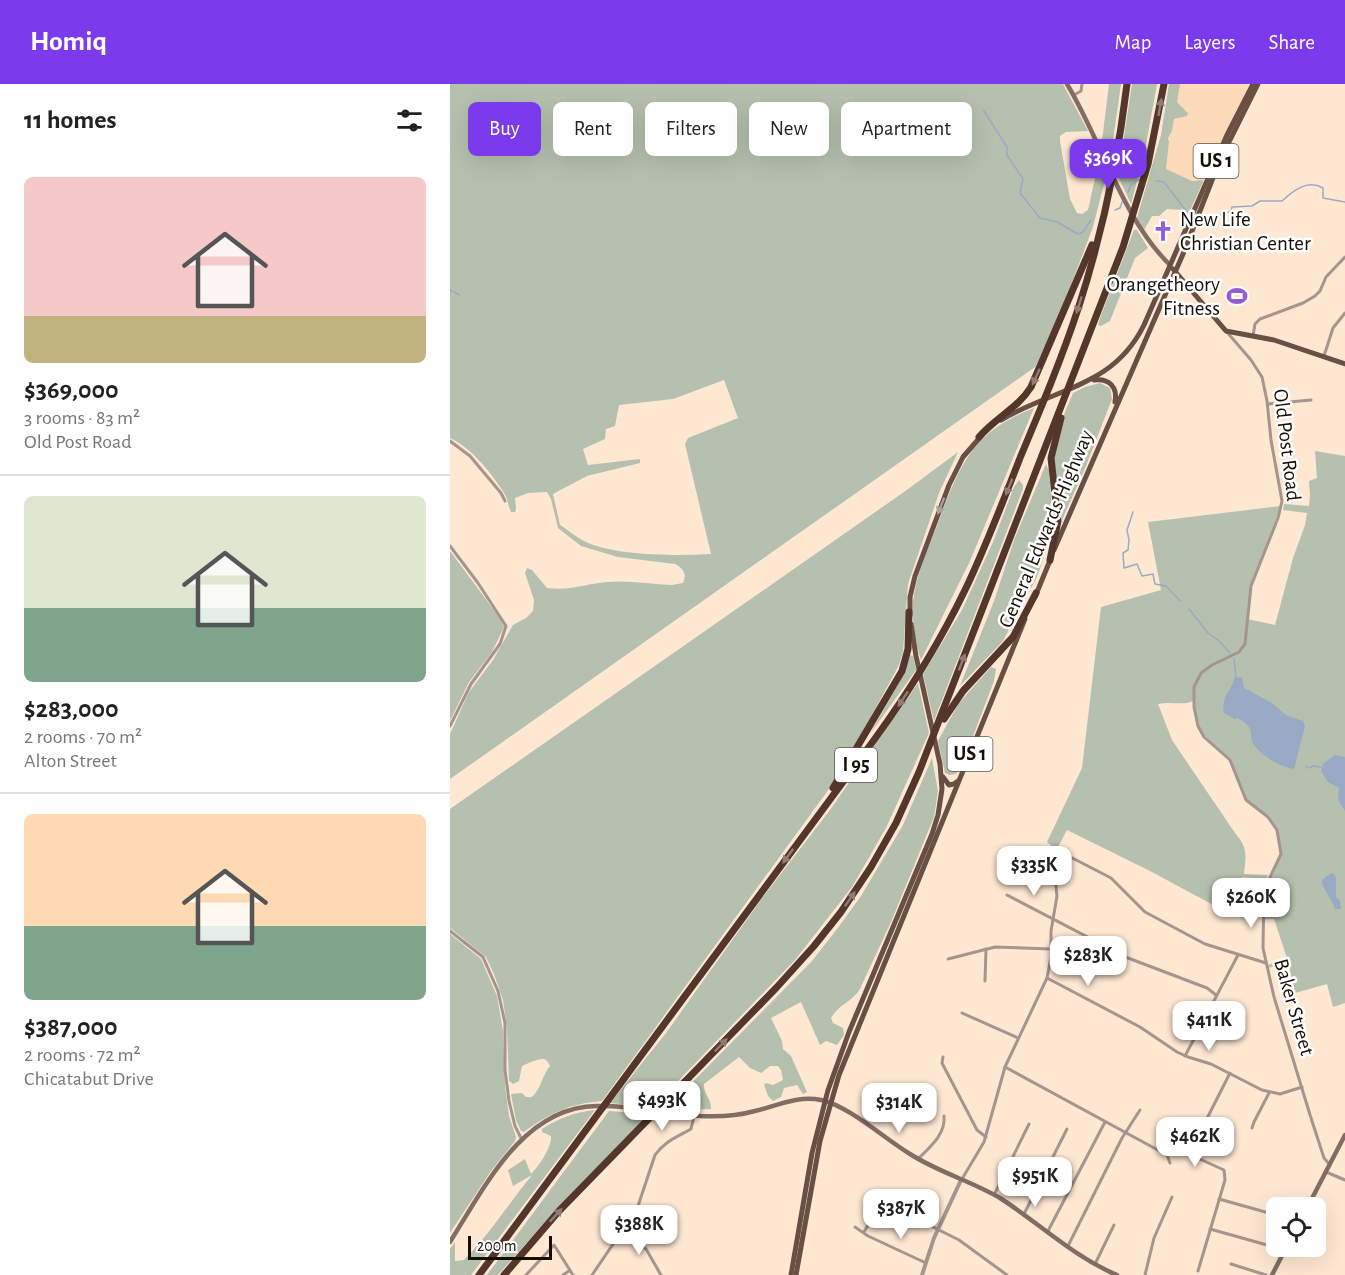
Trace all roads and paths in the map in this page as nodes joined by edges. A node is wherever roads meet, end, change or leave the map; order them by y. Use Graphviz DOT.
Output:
graph roads {
  1 [pos="1067,84"];
  2 [pos="1082,84"];
  3 [pos="1127,84"];
  4 [pos="1164,84"];
  5 [pos="1255,84"];
  6 [pos="1074,95"];
  7 [pos="1101,226"];
  8 [pos="1345,257"];
  9 [pos="1170,265"];
  10 [pos="1175,271"];
  11 [pos="1345,313"];
  12 [pos="1226,331"];
  13 [pos="1239,334"];
  14 [pos="1253,336"];
  15 [pos="1236,344"];
  16 [pos="1323,356"];
  17 [pos="1345,364"];
  18 [pos="1090,381"];
  19 [pos="1069,386"];
  20 [pos="1311,400"];
  21 [pos="1268,404"];
  22 [pos="1108,424"];
  23 [pos="979,437"];
  24 [pos="450,441"];
  25 [pos="506,501"];
  26 [pos="450,546"];
  27 [pos="1050,560"];
  28 [pos="1036,593"];
  29 [pos="909,612"];
  30 [pos="1194,707"];
  31 [pos="450,726"];
  32 [pos="933,736"];
  33 [pos="940,764"];
  34 [pos="960,778"];
  35 [pos="820,814"];
  36 [pos="1007,895"];
  37 [pos="1053,917"];
  38 [pos="450,931"];
  39 [pos="986,949"];
  40 [pos="1051,950"];
  41 [pos="1238,955"];
  42 [pos="948,959"];
  43 [pos="1266,963"];
  44 [pos="1047,978"];
  45 [pos="985,981"];
  46 [pos="1216,994"];
  47 [pos="962,1013"];
  48 [pos="1018,1038"];
  49 [pos="1185,1056"];
  50 [pos="943,1057"];
  51 [pos="1005,1067"];
  52 [pos="1230,1073"];
  53 [pos="1302,1087"];
  54 [pos="1269,1093"];
  55 [pos="827,1102"];
  56 [pos="1140,1110"];
  57 [pos="694,1115"];
  58 [pos="944,1116"];
  59 [pos="1105,1122"];
  60 [pos="1029,1124"];
  61 [pos="1252,1128"];
  62 [pos="1067,1130"];
  63 [pos="1125,1133"];
  64 [pos="1345,1136"];
  65 [pos="986,1137"];
  66 [pos="522,1140"];
  67 [pos="917,1159"];
  68 [pos="1170,1163"];
  69 [pos="1330,1165"];
  70 [pos="1326,1172"];
  71 [pos="961,1180"];
  72 [pos="1345,1180"];
  73 [pos="994,1195"];
  74 [pos="1172,1197"];
  75 [pos="1313,1197"];
  76 [pos="1219,1199"];
  77 [pos="1266,1212"];
  78 [pos="1024,1214"];
  79 [pos="1114,1226"];
  80 [pos="855,1227"];
  81 [pos="938,1229"];
  82 [pos="1210,1229"];
  83 [pos="623,1231"];
  84 [pos="1048,1231"];
  85 [pos="864,1232"];
  86 [pos="450,1242"];
  87 [pos="1266,1243"];
  88 [pos="1068,1246"];
  89 [pos="1281,1257"];
  90 [pos="926,1263"];
  91 [pos="1095,1264"];
  92 [pos="1232,1264"];
  93 [pos="569,1271"];
  94 [pos="1198,1271"];
  95 [pos="479,1275"];
  96 [pos="504,1275"];
  97 [pos="526,1275"];
  98 [pos="563,1275"];
  99 [pos="573,1275"];
  100 [pos="592,1275"];
  101 [pos="661,1275"];
  102 [pos="791,1275"];
  103 [pos="796,1275"];
  104 [pos="922,1275"];
  105 [pos="1007,1275"];
  106 [pos="1118,1275"];
  107 [pos="1145,1275"];
  108 [pos="1266,1275"];
  109 [pos="1272,1275"];
  1 -- 6 [label="main road, Old Post Road"];
  2 -- 6 [label="street"];
  3 -- 7 [label="highway, I 95"];
  19 -- 4 [label="highway, one-way"];
  5 -- 9 [label="main road, General Edwards Highway / US 1"];
  5 -- 10 [label="main road, General Edwards Highway / US 1"];
  6 -- 9 [label="main road, Old Post Road"];
  7 -- 23 [label="highway, one-way"];
  7 -- 35 [label="highway, I 95, one-way"];
  8 -- 14 [label="street"];
  9 -- 10 [label="main road, Old Post Road"];
  9 -- 18 [label="main road, General Edwards Highway / US 1"];
  10 -- 12 [label="main road, Old Post Road"];
  10 -- 22 [label="main road, General Edwards Highway / US 1"];
  11 -- 16 [label="street"];
  12 -- 13 [label="main road"];
  12 -- 15 [label="street, Old Post Road"];
  13 -- 14 [label="main road"];
  13 -- 15 [label="street"];
  14 -- 16 [label="main road"];
  15 -- 21 [label="street, Old Post Road"];
  16 -- 17 [label="main road"];
  18 -- 22 [label="main road"];
  18 -- 23 [label="main road, General Edwards Highway / US 1"];
  19 -- 27 [label="highway"];
  32 -- 19 [label="highway, one-way"];
  20 -- 21 [label="street"];
  21 -- 30 [label="street, Old Post Road"];
  22 -- 27 [label="main road, General Edwards Highway / US 1"];
  23 -- 29 [label="main road, General Edwards Highway / US 1, one-way"];
  24 -- 25 [label="street"];
  26 -- 31 [label="street"];
  27 -- 28 [label="main road, General Edwards Highway / US 1"];
  28 -- 32 [label="highway"];
  28 -- 34 [label="main road, General Edwards Highway / US 1"];
  29 -- 33 [label="main road, General Edwards Highway / US 1"];
  29 -- 35 [label="highway"];
  30 -- 43 [label="street, Baker Street"];
  96 -- 32 [label="highway, one-way"];
  33 -- 34 [label="main road"];
  33 -- 55 [label="main road, General Edwards Highway / US 1"];
  34 -- 55 [label="main road, General Edwards Highway / US 1"];
  35 -- 95 [label="highway, I 95, one-way"];
  36 -- 37 [label="street"];
  37 -- 40 [label="street"];
  37 -- 41 [label="street"];
  37 -- 46 [label="street"];
  38 -- 66 [label="street"];
  39 -- 40 [label="street"];
  39 -- 42 [label="street"];
  39 -- 45 [label="street"];
  40 -- 44 [label="street"];
  41 -- 43 [label="street"];
  41 -- 46 [label="street"];
  43 -- 53 [label="street, Baker Street"];
  44 -- 48 [label="street"];
  44 -- 49 [label="street"];
  46 -- 49 [label="street"];
  47 -- 48 [label="street"];
  48 -- 51 [label="street"];
  49 -- 52 [label="street"];
  50 -- 65 [label="street"];
  51 -- 59 [label="street"];
  51 -- 65 [label="street"];
  52 -- 54 [label="street"];
  52 -- 76 [label="street"];
  53 -- 54 [label="street"];
  53 -- 69 [label="street, Baker Street"];
  54 -- 61 [label="street"];
  55 -- 57 [label="main road"];
  55 -- 67 [label="main road"];
  55 -- 102 [label="main road, US 1"];
  55 -- 103 [label="main road, US 1"];
  56 -- 63 [label="street"];
  57 -- 66 [label="main road"];
  57 -- 83 [label="street"];
  58 -- 67 [label="street"];
  59 -- 63 [label="street"];
  59 -- 84 [label="street"];
  60 -- 73 [label="street"];
  62 -- 78 [label="street"];
  63 -- 68 [label="street"];
  63 -- 88 [label="street"];
  64 -- 69 [label="main road"];
  65 -- 71 [label="street"];
  66 -- 86 [label="main road"];
  67 -- 71 [label="main road"];
  69 -- 70 [label="main road"];
  70 -- 72 [label="street"];
  70 -- 75 [label="main road"];
  71 -- 73 [label="main road"];
  71 -- 81 [label="street"];
  73 -- 78 [label="main road"];
  74 -- 107 [label="street"];
  76 -- 77 [label="street"];
  76 -- 82 [label="street"];
  78 -- 84 [label="main road"];
  79 -- 91 [label="street"];
  80 -- 85 [label="street"];
  81 -- 85 [label="street"];
  81 -- 90 [label="street"];
  81 -- 105 [label="street"];
  82 -- 87 [label="street"];
  82 -- 94 [label="street"];
  83 -- 100 [label="street"];
  83 -- 101 [label="street"];
  84 -- 88 [label="main road"];
  85 -- 90 [label="street"];
  88 -- 91 [label="main road"];
  89 -- 109 [label="main road"];
  90 -- 104 [label="street"];
  91 -- 106 [label="main road"];
  92 -- 108 [label="street"];
  93 -- 97 [label="street"];
  93 -- 98 [label="street"];
  93 -- 99 [label="street"];
}
